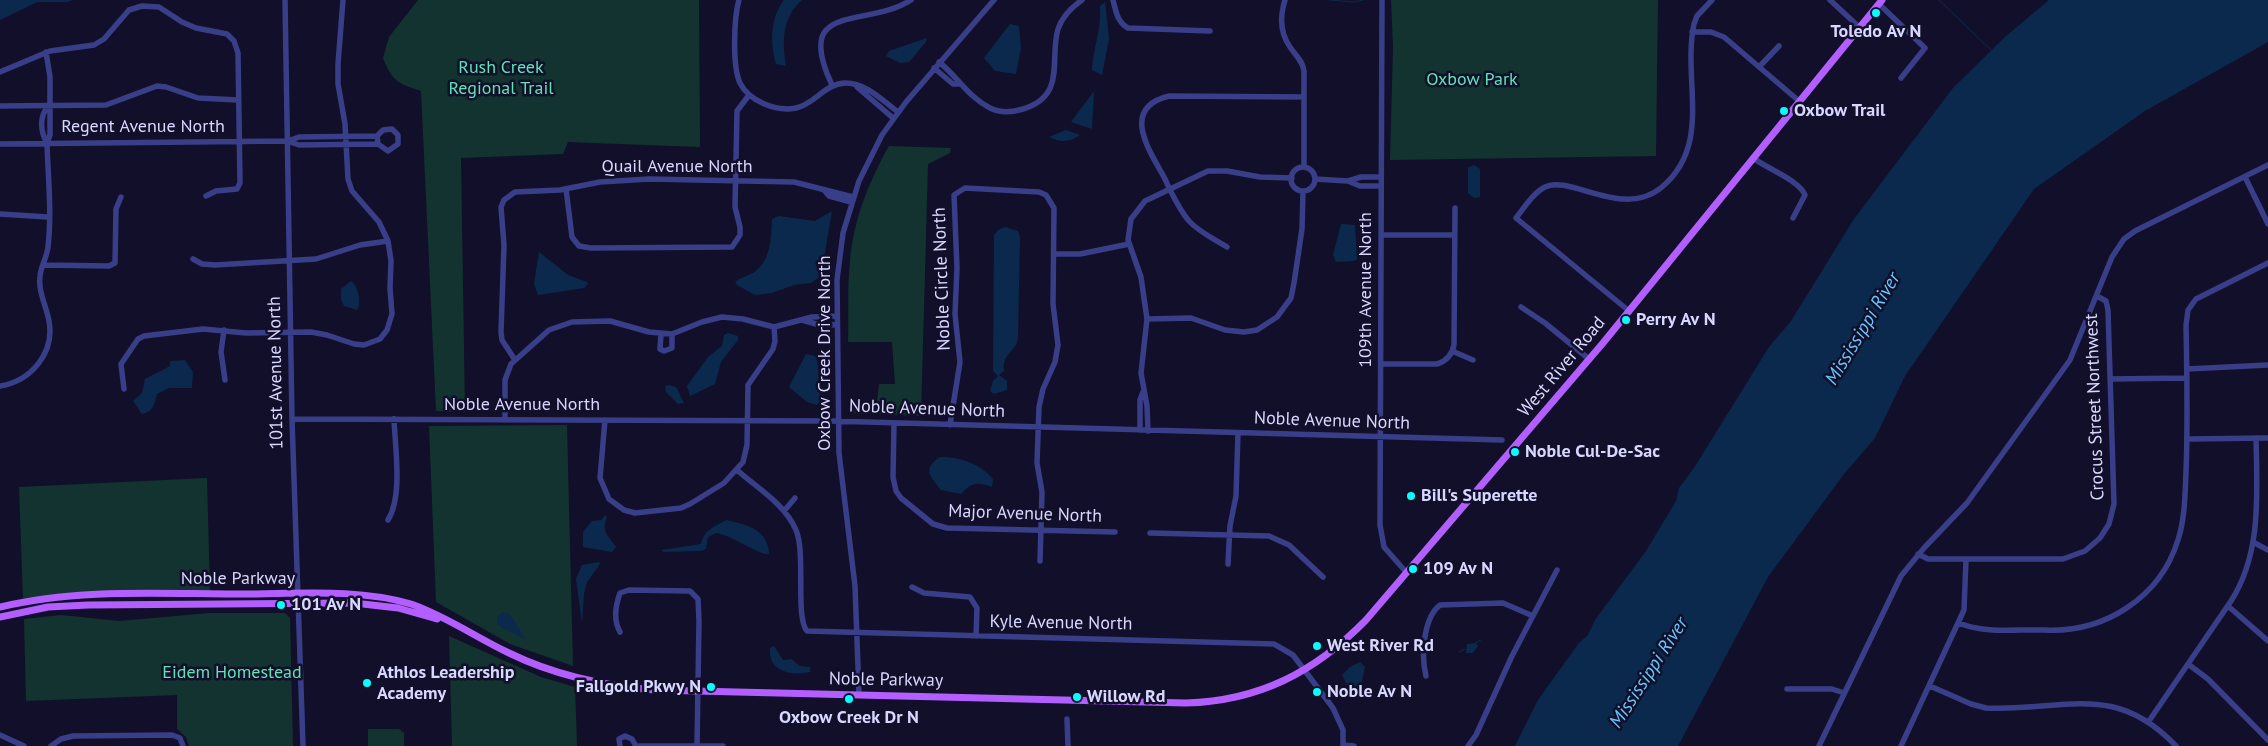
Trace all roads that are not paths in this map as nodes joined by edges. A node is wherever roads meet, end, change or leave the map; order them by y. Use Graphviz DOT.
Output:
graph roads {
  1 [pos="285,0"];
  2 [pos="344,0"];
  3 [pos="739,0"];
  4 [pos="912,0"];
  5 [pos="994,0"];
  6 [pos="1082,0"];
  7 [pos="1113,0"];
  8 [pos="1285,0"];
  9 [pos="1382,0"];
  10 [pos="1712,0"];
  11 [pos="1830,0"];
  12 [pos="1880,2"];
  13 [pos="1859,27"];
  14 [pos="1210,31"];
  15 [pos="1692,32"];
  16 [pos="1779,46"];
  17 [pos="46,52"];
  18 [pos="940,62"];
  19 [pos="1759,67"];
  20 [pos="934,68"];
  21 [pos="0,72"];
  22 [pos="1901,78"];
  23 [pos="959,84"];
  24 [pos="832,85"];
  25 [pos="857,87"];
  26 [pos="749,95"];
  27 [pos="1304,98"];
  28 [pos="238,100"];
  29 [pos="1799,100"];
  30 [pos="0,106"];
  31 [pos="49,106"];
  32 [pos="898,112"];
  33 [pos="893,118"];
  34 [pos="377,136"];
  35 [pos="346,137"];
  36 [pos="287,141"];
  37 [pos="239,142"];
  38 [pos="47,143"];
  39 [pos="0,144"];
  40 [pos="346,144"];
  41 [pos="378,144"];
  42 [pos="1753,158"];
  43 [pos="2268,165"];
  44 [pos="1304,167"];
  45 [pos="1381,177"];
  46 [pos="2245,177"];
  47 [pos="1292,178"];
  48 [pos="1315,179"];
  49 [pos="735,181"];
  50 [pos="1348,181"];
  51 [pos="1381,186"];
  52 [pos="566,189"];
  53 [pos="1170,189"];
  54 [pos="1304,191"];
  55 [pos="206,196"];
  56 [pos="121,197"];
  57 [pos="852,200"];
  58 [pos="1455,208"];
  59 [pos="0,214"];
  60 [pos="48,217"];
  61 [pos="1793,218"];
  62 [pos="2268,224"];
  63 [pos="1454,234"];
  64 [pos="1381,235"];
  65 [pos="388,241"];
  66 [pos="1129,244"];
  67 [pos="1228,246"];
  68 [pos="1054,254"];
  69 [pos="193,259"];
  70 [pos="289,260"];
  71 [pos="2268,263"];
  72 [pos="43,265"];
  73 [pos="2097,296"];
  74 [pos="1521,307"];
  75 [pos="1629,311"];
  76 [pos="837,316"];
  77 [pos="1147,319"];
  78 [pos="802,320"];
  79 [pos="837,325"];
  80 [pos="774,327"];
  81 [pos="224,330"];
  82 [pos="290,333"];
  83 [pos="661,334"];
  84 [pos="672,334"];
  85 [pos="1452,351"];
  86 [pos="1589,359"];
  87 [pos="515,360"];
  88 [pos="1473,360"];
  89 [pos="1381,364"];
  90 [pos="2268,365"];
  91 [pos="2187,369"];
  92 [pos="2187,378"];
  93 [pos="2110,379"];
  94 [pos="225,380"];
  95 [pos="0,386"];
  96 [pos="124,389"];
  97 [pos="1143,392"];
  98 [pos="292,419"];
  99 [pos="394,419"];
  100 [pos="505,420"];
  101 [pos="604,420"];
  102 [pos="748,421"];
  103 [pos="839,421"];
  104 [pos="894,423"];
  105 [pos="950,425"];
  106 [pos="1038,427"];
  107 [pos="1140,430"];
  108 [pos="1148,430"];
  109 [pos="1238,433"];
  110 [pos="1380,437"];
  111 [pos="2256,438"];
  112 [pos="2268,438"];
  113 [pos="2188,439"];
  114 [pos="1502,440"];
  115 [pos="737,470"];
  116 [pos="795,498"];
  117 [pos="784,511"];
  118 [pos="388,520"];
  119 [pos="1041,530"];
  120 [pos="1115,532"];
  121 [pos="1150,533"];
  122 [pos="1229,534"];
  123 [pos="2253,542"];
  124 [pos="2268,550"];
  125 [pos="1918,554"];
  126 [pos="1966,560"];
  127 [pos="1040,561"];
  128 [pos="1228,564"];
  129 [pos="1557,570"];
  130 [pos="1406,572"];
  131 [pos="1323,577"];
  132 [pos="912,588"];
  133 [pos="297,594"];
  134 [pos="297,603"];
  135 [pos="2228,606"];
  136 [pos="0,607"];
  137 [pos="1533,616"];
  138 [pos="0,617"];
  139 [pos="1959,622"];
  140 [pos="620,632"];
  141 [pos="857,632"];
  142 [pos="470,633"];
  143 [pos="976,636"];
  144 [pos="2268,641"];
  145 [pos="2188,664"];
  146 [pos="1304,670"];
  147 [pos="1426,676"];
  148 [pos="1930,686"];
  149 [pos="1787,689"];
  150 [pos="698,691"];
  151 [pos="1844,693"];
  152 [pos="859,694"];
  153 [pos="1067,719"];
  154 [pos="2149,721"];
  155 [pos="0,735"];
  156 [pos="2268,740"];
  157 [pos="1343,745"];
  158 [pos="24,746"];
  159 [pos="51,746"];
  160 [pos="183,746"];
  161 [pos="303,746"];
  162 [pos="620,746"];
  163 [pos="637,746"];
  164 [pos="697,746"];
  165 [pos="723,746"];
  166 [pos="1068,746"];
  167 [pos="1354,746"];
  168 [pos="1468,746"];
  169 [pos="1819,746"];
  170 [pos="1901,746"];
  171 [pos="2176,746"];
  1 -- 36 [label="street, 101st Avenue North"];
  2 -- 35 [label="street"];
  3 -- 26 [label="street"];
  4 -- 24 [label="street"];
  5 -- 18 [label="street, Oxbow Creek Drive North"];
  6 -- 23 [label="street"];
  7 -- 14 [label="street"];
  8 -- 27 [label="street"];
  9 -- 45 [label="street, 109th Avenue North"];
  10 -- 15 [label="street"];
  11 -- 13 [label="street"];
  12 -- 13 [label="main road, West River Road"];
  12 -- 22 [label="street"];
  13 -- 29 [label="main road, West River Road"];
  15 -- 19 [label="street"];
  15 -- 75 [label="street"];
  16 -- 19 [label="street"];
  17 -- 21 [label="street"];
  17 -- 28 [label="street"];
  17 -- 31 [label="street"];
  18 -- 20 [label="street, Oxbow Creek Drive North"];
  18 -- 23 [label="street"];
  19 -- 29 [label="street"];
  20 -- 23 [label="street"];
  20 -- 32 [label="street, Oxbow Creek Drive North"];
  24 -- 25 [label="street"];
  24 -- 26 [label="street"];
  25 -- 32 [label="street"];
  25 -- 33 [label="street"];
  26 -- 49 [label="street"];
  27 -- 44 [label="street"];
  27 -- 53 [label="street"];
  28 -- 31 [label="street"];
  28 -- 37 [label="street"];
  29 -- 42 [label="main road, West River Road"];
  30 -- 31 [label="street"];
  31 -- 38 [label="street"];
  32 -- 33 [label="street, Oxbow Creek Drive North"];
  33 -- 57 [label="street, Oxbow Creek Drive North"];
  34 -- 35 [label="street, Regent Avenue North"];
  34 -- 41 [label="street"];
  34 -- 41 [label="street, Regent Avenue North"];
  35 -- 36 [label="street, Regent Avenue North"];
  35 -- 40 [label="street"];
  36 -- 37 [label="street, Regent Avenue North"];
  36 -- 40 [label="street, Regent Avenue North"];
  36 -- 70 [label="street, 101st Avenue North"];
  37 -- 38 [label="street, Regent Avenue North"];
  37 -- 55 [label="street"];
  38 -- 39 [label="street, Regent Avenue North"];
  38 -- 60 [label="street"];
  40 -- 41 [label="street, Regent Avenue North"];
  40 -- 65 [label="street"];
  42 -- 61 [label="street"];
  42 -- 75 [label="main road, West River Road"];
  43 -- 46 [label="street"];
  44 -- 47 [label="street"];
  44 -- 48 [label="street"];
  45 -- 50 [label="street"];
  45 -- 51 [label="street, 109th Avenue North"];
  46 -- 62 [label="street"];
  46 -- 73 [label="street"];
  47 -- 53 [label="street"];
  47 -- 54 [label="street"];
  48 -- 50 [label="street"];
  48 -- 54 [label="street"];
  49 -- 52 [label="street, Quail Avenue North"];
  49 -- 52 [label="street"];
  49 -- 57 [label="street, Quail Avenue North"];
  50 -- 51 [label="street"];
  51 -- 64 [label="street, 109th Avenue North"];
  52 -- 87 [label="street, Quail Avenue North"];
  53 -- 66 [label="street"];
  53 -- 67 [label="street"];
  54 -- 77 [label="street"];
  56 -- 72 [label="street"];
  57 -- 76 [label="street, Oxbow Creek Drive North"];
  58 -- 63 [label="street"];
  59 -- 60 [label="street"];
  60 -- 72 [label="street"];
  63 -- 64 [label="street"];
  63 -- 85 [label="street"];
  64 -- 89 [label="street, 109th Avenue North"];
  65 -- 70 [label="street"];
  65 -- 82 [label="street"];
  66 -- 68 [label="street"];
  66 -- 77 [label="street"];
  68 -- 105 [label="street, Noble Circle North"];
  68 -- 106 [label="street, Noble Circle North"];
  69 -- 70 [label="street"];
  70 -- 82 [label="street, 101st Avenue North"];
  71 -- 91 [label="street"];
  72 -- 95 [label="street"];
  73 -- 93 [label="street, Crocus Street Northwest"];
  73 -- 125 [label="street"];
  74 -- 86 [label="street"];
  75 -- 86 [label="main road, West River Road"];
  76 -- 78 [label="street"];
  76 -- 79 [label="street, Oxbow Creek Drive North"];
  77 -- 97 [label="street"];
  78 -- 79 [label="street"];
  78 -- 80 [label="street"];
  79 -- 103 [label="street, Oxbow Creek Drive North"];
  80 -- 84 [label="street"];
  80 -- 102 [label="street"];
  81 -- 82 [label="street"];
  81 -- 94 [label="street"];
  81 -- 96 [label="street"];
  82 -- 98 [label="street, 101st Avenue North"];
  83 -- 84 [label="street"];
  83 -- 84 [label="street"];
  83 -- 87 [label="street"];
  85 -- 88 [label="street"];
  85 -- 89 [label="street"];
  86 -- 130 [label="main road, West River Road"];
  87 -- 100 [label="street"];
  89 -- 110 [label="street, 109th Avenue North"];
  90 -- 91 [label="street"];
  91 -- 92 [label="street"];
  92 -- 93 [label="street"];
  92 -- 113 [label="street"];
  93 -- 126 [label="street, Crocus Street Northwest"];
  97 -- 107 [label="street"];
  97 -- 108 [label="street"];
  98 -- 99 [label="street, Noble Avenue North"];
  98 -- 133 [label="street, 101st Avenue North"];
  99 -- 100 [label="street, Noble Avenue North"];
  99 -- 118 [label="street"];
  100 -- 101 [label="street, Noble Avenue North"];
  101 -- 102 [label="street, Noble Avenue North"];
  101 -- 115 [label="street"];
  102 -- 103 [label="street, Noble Avenue North"];
  102 -- 115 [label="street"];
  103 -- 104 [label="street, Noble Avenue North"];
  103 -- 141 [label="street, Oxbow Creek Drive North"];
  104 -- 105 [label="street, Noble Avenue North"];
  104 -- 119 [label="street, Major Avenue North"];
  105 -- 106 [label="street, Noble Avenue North"];
  106 -- 107 [label="street, Noble Avenue North"];
  106 -- 119 [label="street, Noble Circle North"];
  107 -- 108 [label="street, Noble Avenue North"];
  108 -- 109 [label="street, Noble Avenue North"];
  109 -- 110 [label="street, Noble Avenue North"];
  109 -- 122 [label="street"];
  110 -- 114 [label="street, Noble Avenue North"];
  110 -- 130 [label="street, 109th Avenue North"];
  111 -- 112 [label="street"];
  111 -- 113 [label="street"];
  111 -- 123 [label="street"];
  113 -- 139 [label="street"];
  115 -- 117 [label="street"];
  116 -- 117 [label="street"];
  117 -- 141 [label="street, Kyle Avenue North"];
  119 -- 120 [label="street, Major Avenue North"];
  119 -- 127 [label="street, Noble Circle North"];
  121 -- 122 [label="street"];
  122 -- 128 [label="street"];
  122 -- 131 [label="street"];
  123 -- 124 [label="street"];
  123 -- 135 [label="street"];
  125 -- 126 [label="street, Crocus Street Northwest"];
  125 -- 151 [label="street"];
  126 -- 139 [label="street"];
  129 -- 137 [label="street"];
  130 -- 146 [label="main road, West River Road"];
  132 -- 143 [label="street"];
  133 -- 134 [label="street, 101st Avenue North"];
  133 -- 136 [label="main road, Noble Parkway"];
  133 -- 142 [label="main road, Noble Parkway"];
  134 -- 138 [label="main road, Noble Parkway"];
  134 -- 142 [label="main road, Noble Parkway"];
  134 -- 161 [label="street, 101st Avenue North"];
  135 -- 144 [label="street"];
  135 -- 145 [label="street"];
  137 -- 147 [label="street"];
  137 -- 168 [label="street"];
  139 -- 148 [label="street"];
  140 -- 150 [label="street"];
  141 -- 143 [label="street, Kyle Avenue North"];
  141 -- 152 [label="street, Oxbow Creek Drive North"];
  142 -- 150 [label="main road, Noble Parkway"];
  143 -- 146 [label="street, Kyle Avenue North"];
  145 -- 154 [label="street"];
  145 -- 156 [label="street"];
  146 -- 152 [label="main road, Noble Parkway"];
  146 -- 157 [label="street"];
  148 -- 154 [label="street"];
  148 -- 170 [label="street"];
  149 -- 151 [label="street"];
  150 -- 152 [label="main road, Noble Parkway"];
  150 -- 164 [label="street"];
  151 -- 169 [label="street"];
  153 -- 166 [label="street"];
  154 -- 171 [label="street"];
  155 -- 158 [label="street"];
  157 -- 167 [label="street"];
  159 -- 160 [label="street"];
  162 -- 163 [label="street"];
  163 -- 164 [label="street"];
  164 -- 165 [label="street"];
}
